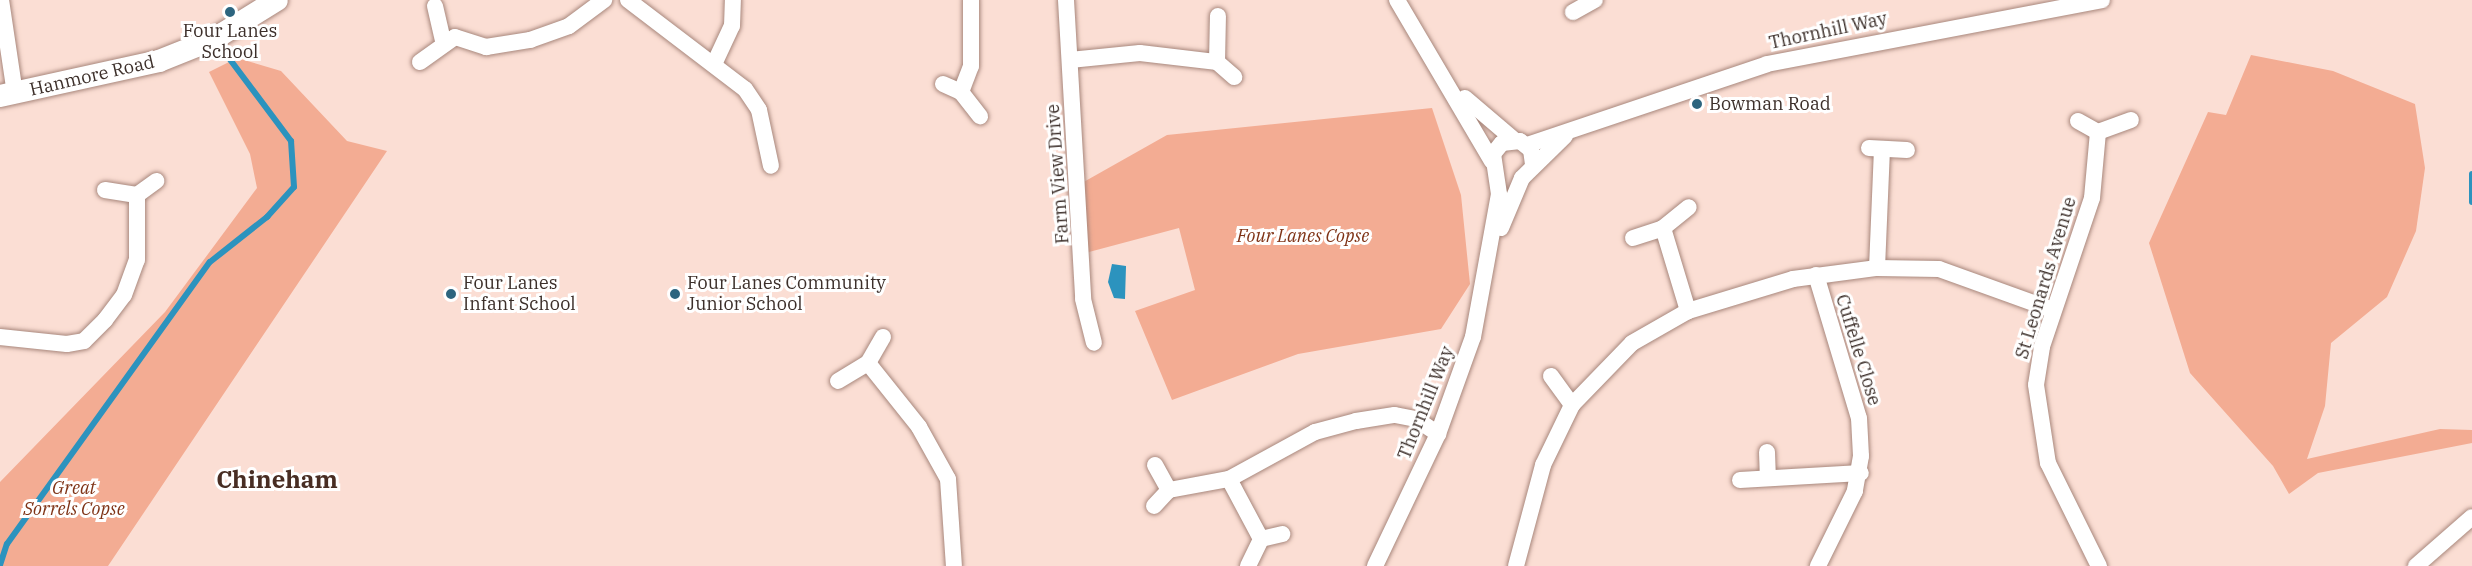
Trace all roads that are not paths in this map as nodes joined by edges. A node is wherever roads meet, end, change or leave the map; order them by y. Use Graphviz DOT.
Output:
graph roads {
  1 [pos="1,0"];
  2 [pos="277,0"];
  3 [pos="604,0"];
  4 [pos="628,0"];
  5 [pos="733,0"];
  6 [pos="971,0"];
  7 [pos="1066,0"];
  8 [pos="1397,0"];
  9 [pos="1595,0"];
  10 [pos="2102,0"];
  11 [pos="435,6"];
  12 [pos="2031,7"];
  13 [pos="1573,12"];
  14 [pos="1218,16"];
  15 [pos="443,40"];
  16 [pos="1070,60"];
  17 [pos="420,62"];
  18 [pos="715,62"];
  19 [pos="1217,62"];
  20 [pos="1234,77"];
  21 [pos="943,84"];
  22 [pos="1453,87"];
  23 [pos="961,92"];
  24 [pos="7,95"];
  25 [pos="980,116"];
  26 [pos="2130,120"];
  27 [pos="2078,122"];
  28 [pos="2098,132"];
  29 [pos="1571,133"];
  30 [pos="1520,142"];
  31 [pos="1907,150"];
  32 [pos="771,166"];
  33 [pos="1494,167"];
  34 [pos="1528,172"];
  35 [pos="156,181"];
  36 [pos="105,190"];
  37 [pos="137,195"];
  38 [pos="1689,207"];
  39 [pos="1663,228"];
  40 [pos="1633,238"];
  41 [pos="1493,246"];
  42 [pos="1877,268"];
  43 [pos="1816,275"];
  44 [pos="2053,310"];
  45 [pos="1688,311"];
  46 [pos="0,337"];
  47 [pos="883,338"];
  48 [pos="1095,344"];
  49 [pos="868,363"];
  50 [pos="1551,376"];
  51 [pos="838,381"];
  52 [pos="1572,405"];
  53 [pos="1438,434"];
  54 [pos="1767,452"];
  55 [pos="1155,465"];
  56 [pos="1861,473"];
  57 [pos="1768,478"];
  58 [pos="1228,479"];
  59 [pos="1740,480"];
  60 [pos="1169,490"];
  61 [pos="1154,506"];
  62 [pos="2472,517"];
  63 [pos="1282,534"];
  64 [pos="1261,539"];
  65 [pos="954,566"];
  66 [pos="1248,566"];
  67 [pos="1375,566"];
  68 [pos="1516,566"];
  69 [pos="1818,566"];
  70 [pos="2099,566"];
  71 [pos="2416,566"];
  1 -- 24 [label="street"];
  2 -- 24 [label="street, Hanmore Road"];
  3 -- 15 [label="street"];
  4 -- 18 [label="street"];
  5 -- 18 [label="street"];
  6 -- 23 [label="street"];
  7 -- 16 [label="street, Farm View Drive"];
  8 -- 22 [label="street"];
  9 -- 13 [label="street"];
  10 -- 12 [label="street, Thornhill Way"];
  11 -- 15 [label="street"];
  12 -- 29 [label="street, Thornhill Way"];
  14 -- 19 [label="street"];
  15 -- 17 [label="street"];
  16 -- 19 [label="street"];
  16 -- 48 [label="street, Farm View Drive"];
  18 -- 32 [label="street"];
  19 -- 20 [label="street"];
  21 -- 23 [label="street"];
  22 -- 30 [label="street"];
  22 -- 33 [label="street"];
  23 -- 25 [label="street"];
  26 -- 28 [label="street"];
  27 -- 28 [label="street"];
  28 -- 44 [label="street, St Leonards Avenue"];
  29 -- 30 [label="street, Thornhill Way"];
  29 -- 34 [label="street, Thornhill Way"];
  30 -- 33 [label="street, Thornhill Way"];
  30 -- 34 [label="street"];
  31 -- 42 [label="street"];
  33 -- 34 [label="street"];
  33 -- 41 [label="street, Thornhill Way"];
  34 -- 41 [label="street, Thornhill Way"];
  35 -- 37 [label="street"];
  36 -- 37 [label="street"];
  37 -- 46 [label="street"];
  38 -- 39 [label="street"];
  39 -- 40 [label="street"];
  39 -- 45 [label="street"];
  41 -- 53 [label="street, Thornhill Way"];
  42 -- 43 [label="street"];
  42 -- 44 [label="street"];
  43 -- 45 [label="street"];
  43 -- 56 [label="street, Cuffelle Close"];
  44 -- 70 [label="street, St Leonards Avenue"];
  45 -- 52 [label="street"];
  47 -- 49 [label="street"];
  49 -- 51 [label="street"];
  49 -- 65 [label="street"];
  50 -- 52 [label="street"];
  52 -- 68 [label="street"];
  53 -- 58 [label="street"];
  53 -- 67 [label="street, Thornhill Way"];
  54 -- 57 [label="street"];
  55 -- 60 [label="street"];
  56 -- 57 [label="street"];
  56 -- 69 [label="street, Cuffelle Close"];
  57 -- 59 [label="street"];
  58 -- 60 [label="street"];
  58 -- 64 [label="street"];
  60 -- 61 [label="street"];
  62 -- 71 [label="street"];
  63 -- 64 [label="street"];
  64 -- 66 [label="street"];
}
